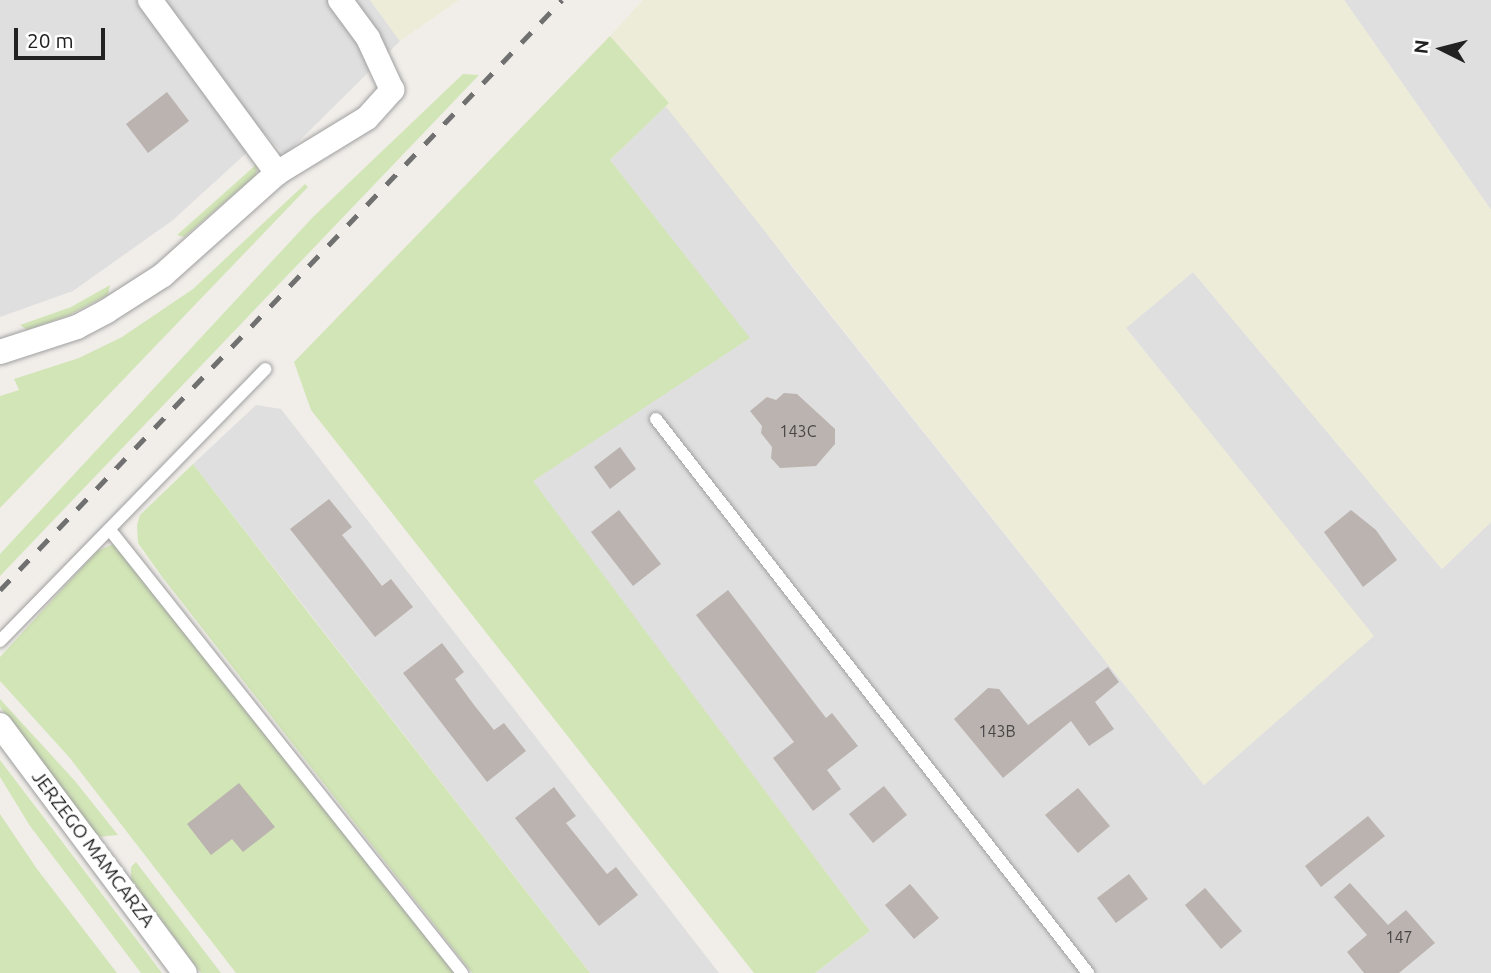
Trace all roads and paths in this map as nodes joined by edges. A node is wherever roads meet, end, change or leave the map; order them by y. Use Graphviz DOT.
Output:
graph roads {
  1 [pos="150,0"];
  2 [pos="340,0"];
  3 [pos="277,173"];
  4 [pos="0,352"];
  5 [pos="264,369"];
  6 [pos="656,419"];
  7 [pos="110,530"];
  8 [pos="0,641"];
  9 [pos="0,725"];
  10 [pos="185,973"];
  11 [pos="462,973"];
  12 [pos="1088,973"];
  1 -- 3 [label="street"];
  2 -- 3 [label="street"];
  3 -- 4 [label="street"];
  5 -- 7 [label="lane"];
  6 -- 12 [label="lane"];
  7 -- 8 [label="lane"];
  7 -- 11 [label="lane"];
  9 -- 10 [label="street, JERZEGO MAMCARZA"];
}
